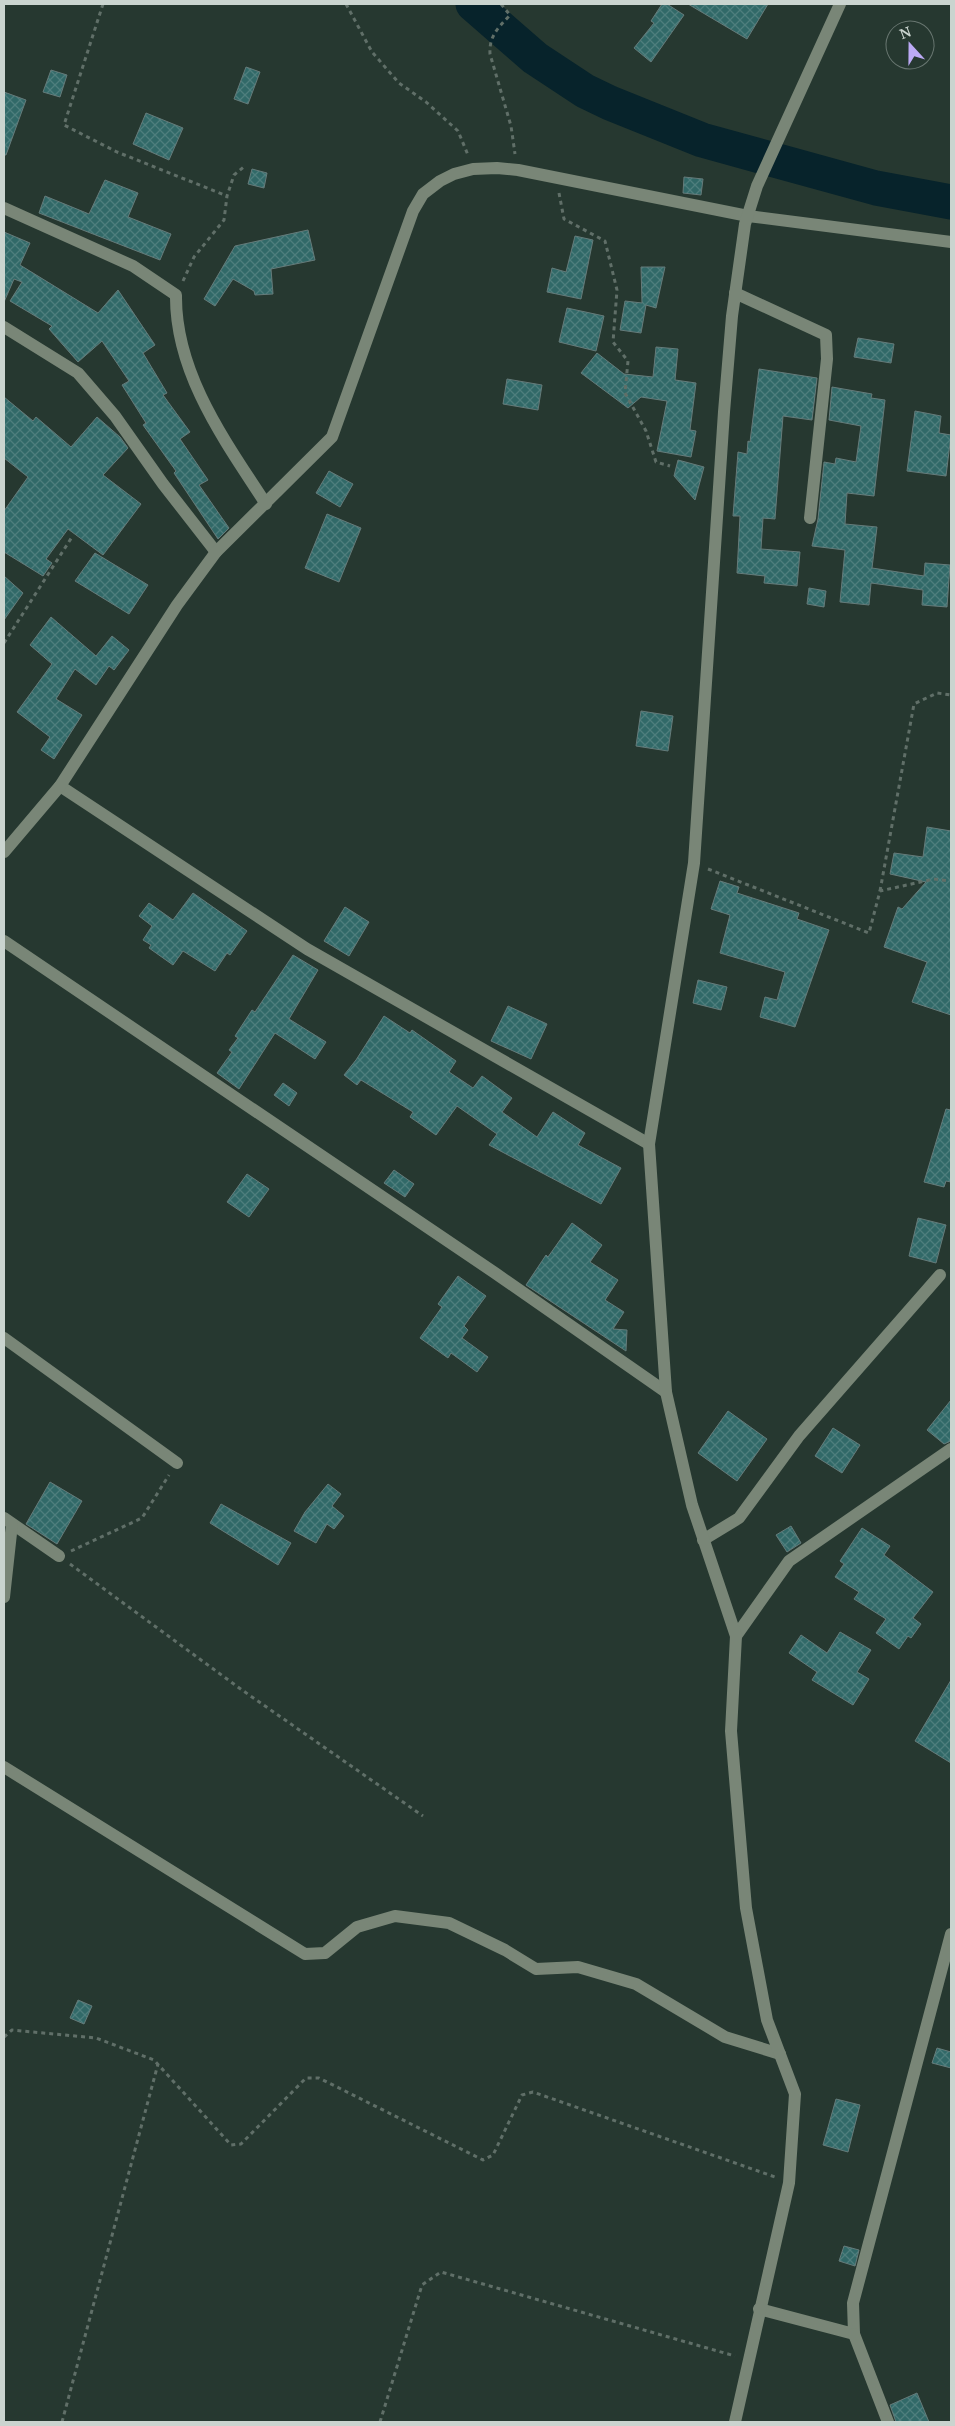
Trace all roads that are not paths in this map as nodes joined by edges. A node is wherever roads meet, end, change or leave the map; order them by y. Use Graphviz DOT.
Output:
graph roads {
  1 [pos="840,4"];
  2 [pos="4,208"];
  3 [pos="748,216"];
  4 [pos="951,242"];
  5 [pos="735,293"];
  6 [pos="4,327"];
  7 [pos="266,504"];
  8 [pos="810,518"];
  9 [pos="216,552"];
  10 [pos="60,786"];
  11 [pos="4,852"];
  12 [pos="4,941"];
  13 [pos="649,1144"];
  14 [pos="940,1275"];
  15 [pos="4,1338"];
  16 [pos="666,1392"];
  17 [pos="951,1449"];
  18 [pos="177,1463"];
  19 [pos="8,1521"];
  20 [pos="703,1540"];
  21 [pos="59,1556"];
  22 [pos="4,1597"];
  23 [pos="736,1636"];
  24 [pos="4,1767"];
  25 [pos="951,1934"];
  26 [pos="780,2054"];
  27 [pos="759,2309"];
  28 [pos="854,2334"];
  29 [pos="735,2422"];
  30 [pos="888,2422"];
  1 -- 3 [label="street"];
  2 -- 7 [label="street"];
  3 -- 4 [label="street"];
  3 -- 5 [label="street"];
  3 -- 7 [label="street"];
  5 -- 8 [label="street"];
  5 -- 13 [label="street"];
  6 -- 9 [label="street"];
  7 -- 9 [label="street"];
  9 -- 10 [label="street"];
  10 -- 11 [label="street"];
  10 -- 13 [label="street"];
  12 -- 16 [label="street"];
  13 -- 16 [label="street"];
  14 -- 20 [label="street"];
  15 -- 18 [label="street"];
  16 -- 20 [label="street"];
  17 -- 23 [label="street"];
  19 -- 21 [label="street"];
  19 -- 22 [label="street"];
  20 -- 23 [label="street"];
  23 -- 26 [label="street"];
  24 -- 26 [label="street"];
  25 -- 28 [label="street"];
  26 -- 27 [label="street"];
  27 -- 28 [label="street"];
  27 -- 29 [label="street"];
  28 -- 30 [label="street"];
}
